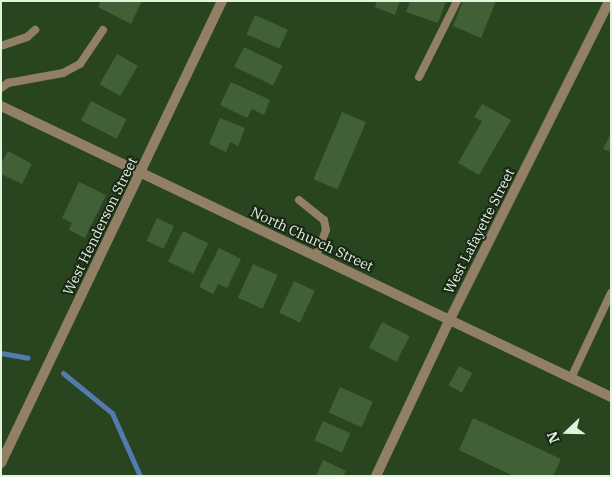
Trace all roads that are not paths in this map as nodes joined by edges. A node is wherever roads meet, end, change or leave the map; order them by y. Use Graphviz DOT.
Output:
graph roads {
  1 [pos="222,1"];
  2 [pos="457,1"];
  3 [pos="610,1"];
  4 [pos="35,30"];
  5 [pos="103,30"];
  6 [pos="1,46"];
  7 [pos="419,77"];
  8 [pos="1,88"];
  9 [pos="1,106"];
  10 [pos="140,175"];
  11 [pos="299,200"];
  12 [pos="316,256"];
  13 [pos="611,293"];
  14 [pos="450,319"];
  15 [pos="571,378"];
  16 [pos="611,397"];
  17 [pos="1,463"];
  18 [pos="376,476"];
  1 -- 10 [label="street, West Henderson Street"];
  2 -- 7 [label="lane"];
  3 -- 14 [label="street, West Lafayette Street"];
  4 -- 6 [label="lane"];
  5 -- 8 [label="lane"];
  9 -- 10 [label="street, North Church Street"];
  10 -- 12 [label="street, North Church Street"];
  10 -- 17 [label="street, West Henderson Street"];
  11 -- 12 [label="lane"];
  12 -- 14 [label="street, North Church Street"];
  13 -- 15 [label="lane"];
  14 -- 15 [label="street, North Church Street"];
  14 -- 18 [label="street, West Lafayette Street"];
  15 -- 16 [label="street, North Church Street"];
}
